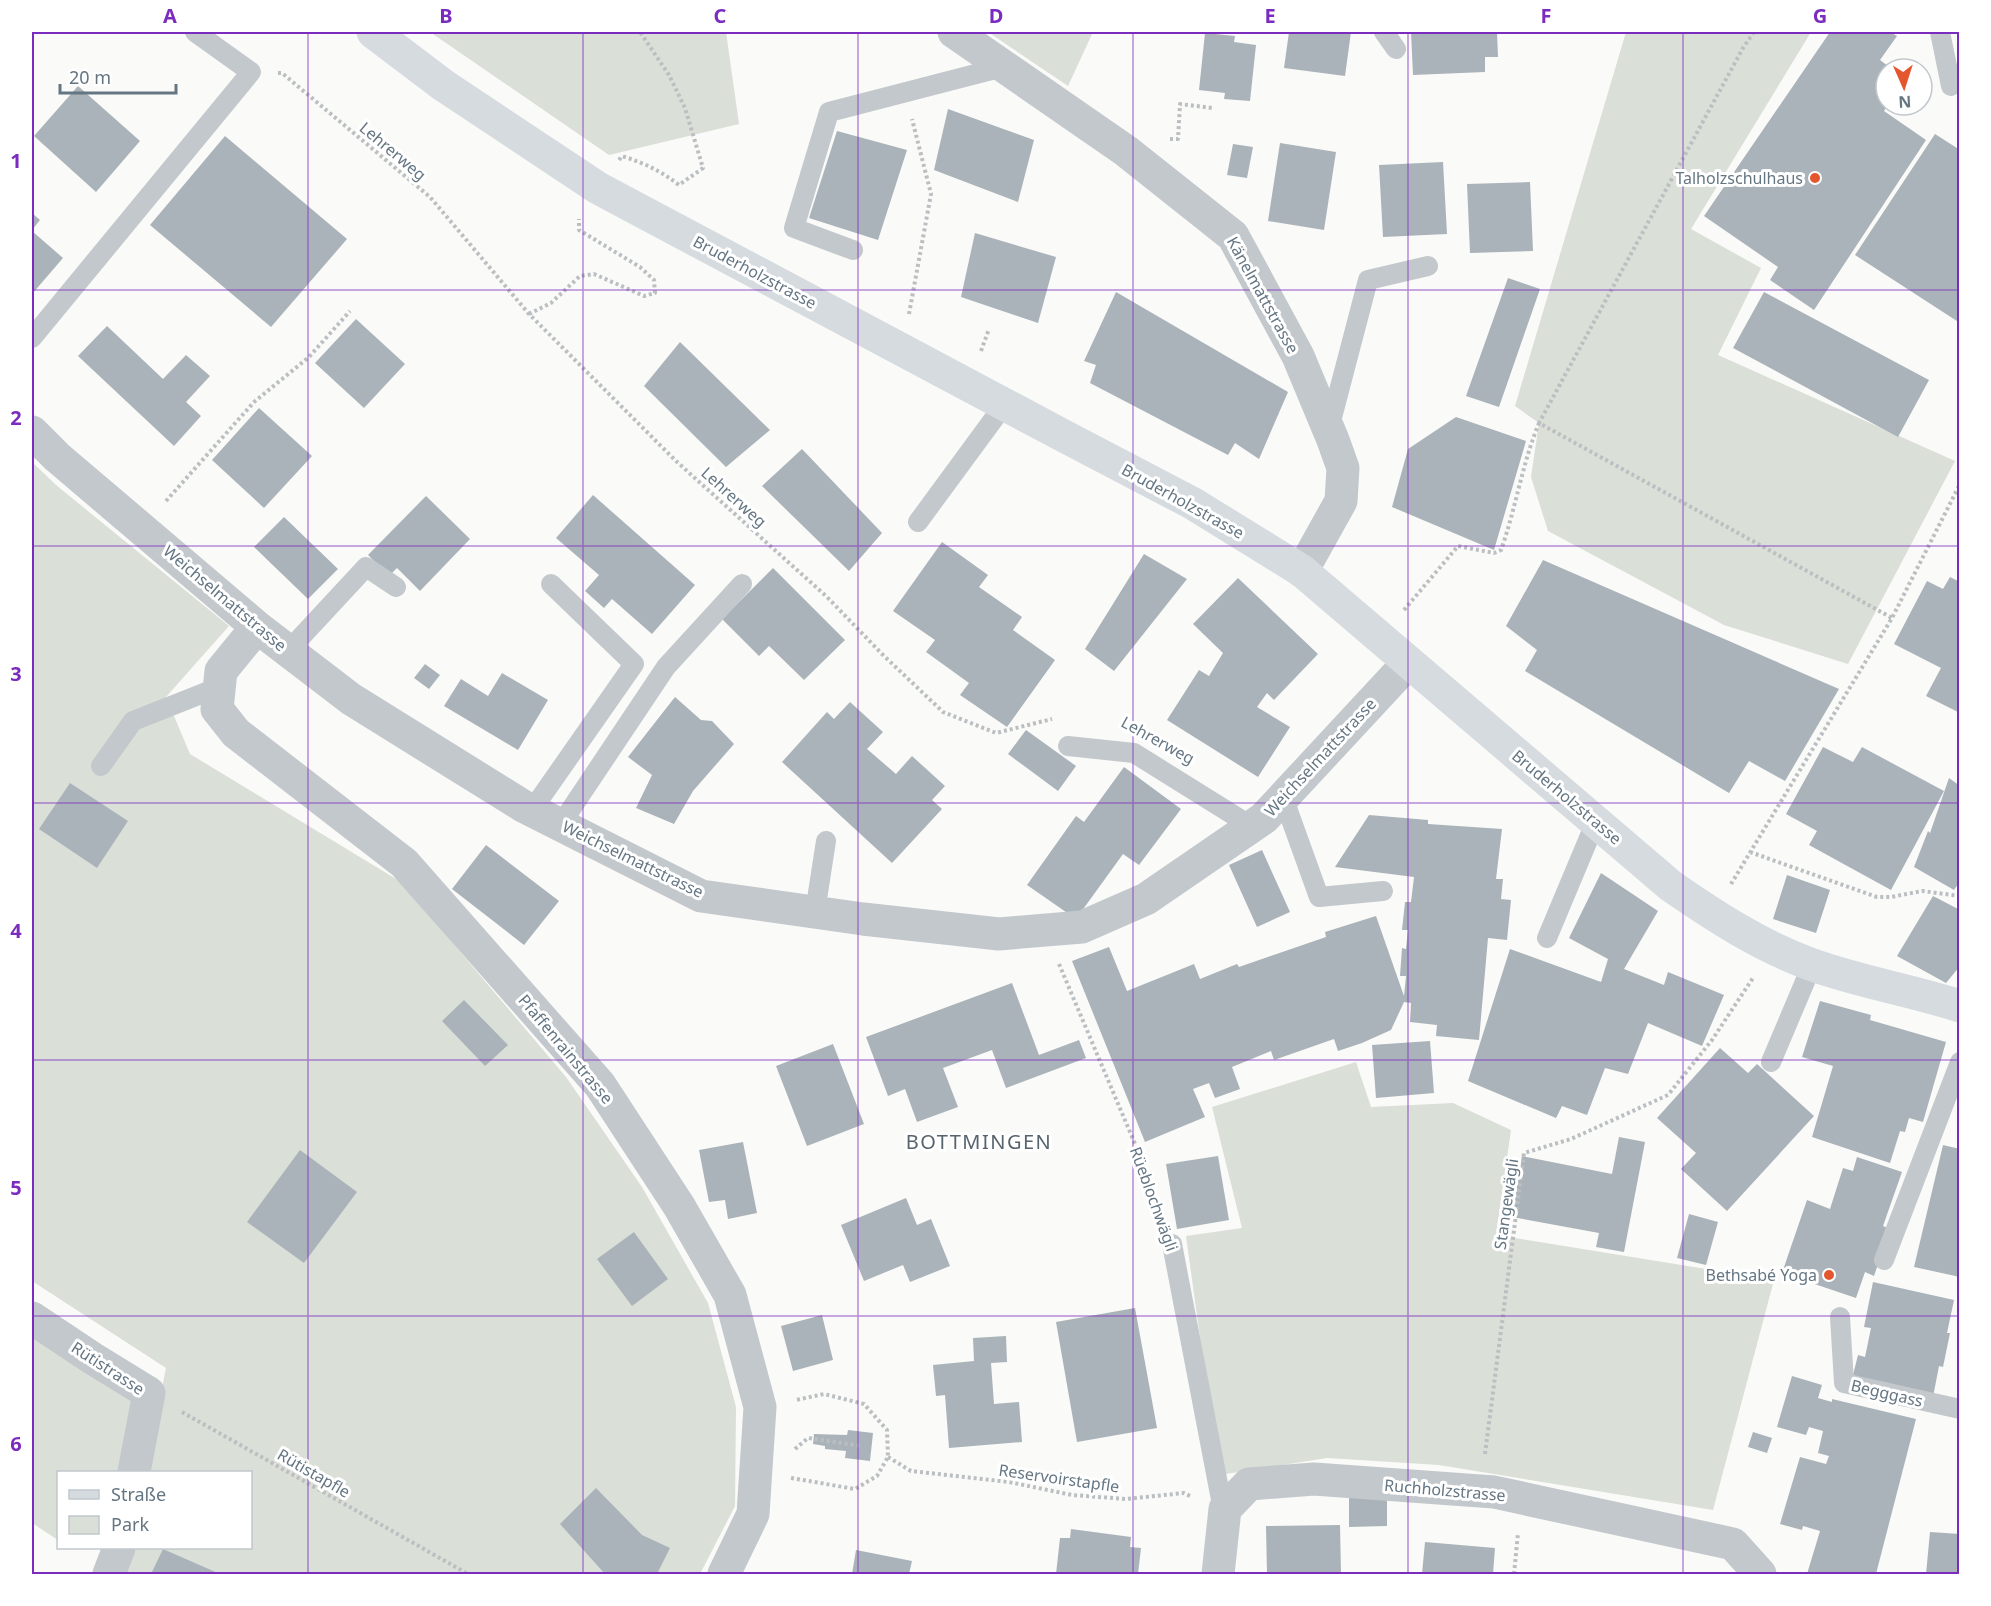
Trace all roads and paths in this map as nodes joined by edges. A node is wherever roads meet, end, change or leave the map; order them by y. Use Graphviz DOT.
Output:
graph roads {
  1 [pos="195,32"];
  2 [pos="373,32"];
  3 [pos="640,32"];
  4 [pos="954,32"];
  5 [pos="1384,32"];
  6 [pos="1754,32"];
  7 [pos="1940,32"];
  8 [pos="1396,49"];
  9 [pos="1003,67"];
  10 [pos="251,72"];
  11 [pos="1951,86"];
  12 [pos="904,92"];
  13 [pos="1212,108"];
  14 [pos="1166,139"];
  15 [pos="598,188"];
  16 [pos="853,250"];
  17 [pos="1428,266"];
  18 [pos="350,311"];
  19 [pos="529,314"];
  20 [pos="32,338"];
  21 [pos="903,350"];
  22 [pos="1004,405"];
  23 [pos="1539,423"];
  24 [pos="1329,429"];
  25 [pos="32,432"];
  26 [pos="1959,484"];
  27 [pos="918,522"];
  28 [pos="142,529"];
  29 [pos="1302,571"];
  30 [pos="551,584"];
  31 [pos="742,584"];
  32 [pos="396,587"];
  33 [pos="1892,618"];
  34 [pos="257,627"];
  35 [pos="1381,638"];
  36 [pos="288,651"];
  37 [pos="1408,663"];
  38 [pos="219,687"];
  39 [pos="1062,719"];
  40 [pos="1068,746"];
  41 [pos="101,766"];
  42 [pos="1283,797"];
  43 [pos="532,810"];
  44 [pos="1596,821"];
  45 [pos="561,824"];
  46 [pos="1251,826"];
  47 [pos="826,840"];
  48 [pos="1750,852"];
  49 [pos="1383,891"];
  50 [pos="1959,896"];
  51 [pos="815,912"];
  52 [pos="1712,914"];
  53 [pos="1045,930"];
  54 [pos="1547,938"];
  55 [pos="1812,965"];
  56 [pos="1756,973"];
  57 [pos="1959,1006"];
  58 [pos="1771,1062"];
  59 [pos="1959,1062"];
  60 [pos="1172,1244"];
  61 [pos="1884,1260"];
  62 [pos="1840,1317"];
  63 [pos="32,1318"];
  64 [pos="149,1393"];
  65 [pos="760,1407"];
  66 [pos="1959,1409"];
  67 [pos="808,1438"];
  68 [pos="861,1446"];
  69 [pos="888,1457"];
  70 [pos="756,1470"];
  71 [pos="134,1471"];
  72 [pos="1481,1491"];
  73 [pos="1224,1516"];
  74 [pos="119,1549"];
  75 [pos="109,1575"];
  76 [pos="468,1575"];
  77 [pos="724,1575"];
  78 [pos="1218,1575"];
  79 [pos="1760,1575"];
  1 -- 10 [label="lane"];
  2 -- 15 [label="main road, Bruderholzstrasse"];
  3 -- 15 [label="path"];
  4 -- 9 [label="street, Känelmattstrasse"];
  5 -- 8 [label="lane"];
  6 -- 23 [label="path"];
  7 -- 11 [label="lane"];
  9 -- 12 [label="lane"];
  9 -- 24 [label="street, Känelmattstrasse"];
  10 -- 19 [label="path, Lehrerweg"];
  10 -- 20 [label="lane"];
  12 -- 16 [label="lane"];
  12 -- 21 [label="path"];
  13 -- 14 [label="path"];
  15 -- 19 [label="path"];
  15 -- 21 [label="main road, Bruderholzstrasse"];
  17 -- 24 [label="lane"];
  18 -- 28 [label="path"];
  19 -- 39 [label="path, Lehrerweg"];
  21 -- 22 [label="main road, Bruderholzstrasse"];
  22 -- 27 [label="lane"];
  22 -- 29 [label="main road, Bruderholzstrasse"];
  23 -- 33 [label="path"];
  23 -- 35 [label="path"];
  24 -- 29 [label="street, Känelmattstrasse"];
  25 -- 28 [label="street, Weichselmattstrasse"];
  26 -- 33 [label="path"];
  28 -- 34 [label="street, Weichselmattstrasse"];
  29 -- 35 [label="main road, Bruderholzstrasse"];
  30 -- 43 [label="lane"];
  31 -- 45 [label="lane"];
  32 -- 36 [label="lane"];
  33 -- 48 [label="path"];
  34 -- 36 [label="street, Weichselmattstrasse"];
  34 -- 38 [label="street, Pfaffenrainstrasse"];
  35 -- 37 [label="main road, Bruderholzstrasse"];
  36 -- 43 [label="street, Weichselmattstrasse"];
  37 -- 42 [label="street, Weichselmattstrasse"];
  37 -- 44 [label="main road, Bruderholzstrasse"];
  38 -- 41 [label="lane"];
  38 -- 65 [label="street, Pfaffenrainstrasse"];
  40 -- 46 [label="lane"];
  42 -- 46 [label="street, Weichselmattstrasse"];
  42 -- 49 [label="lane"];
  43 -- 45 [label="street, Weichselmattstrasse"];
  44 -- 52 [label="main road, Bruderholzstrasse"];
  44 -- 54 [label="lane"];
  45 -- 51 [label="street, Weichselmattstrasse"];
  46 -- 53 [label="street, Weichselmattstrasse"];
  47 -- 51 [label="lane"];
  48 -- 50 [label="path"];
  48 -- 52 [label="path"];
  51 -- 53 [label="street, Weichselmattstrasse"];
  52 -- 55 [label="main road, Bruderholzstrasse"];
  53 -- 60 [label="path, Rüeblochwägli"];
  55 -- 57 [label="main road, Bruderholzstrasse"];
  55 -- 58 [label="lane"];
  56 -- 72 [label="path, Stangewägli"];
  59 -- 61 [label="lane"];
  60 -- 73 [label="lane, Rüeblochwägli"];
  62 -- 66 [label="lane, Begggass"];
  63 -- 64 [label="street, Rütistrasse"];
  64 -- 71 [label="street, Rütistrasse"];
  64 -- 76 [label="path, Rütistapfle"];
  65 -- 69 [label="path"];
  65 -- 70 [label="street, Pfaffenrainstrasse"];
  67 -- 68 [label="path"];
  69 -- 70 [label="path"];
  69 -- 73 [label="path, Reservoirstapfle"];
  70 -- 77 [label="street, Pfaffenrainstrasse"];
  72 -- 73 [label="street, Ruchholzstrasse"];
  72 -- 79 [label="street, Ruchholzstrasse"];
  73 -- 78 [label="street, Ruchholzstrasse"];
  74 -- 75 [label="street"];
}
